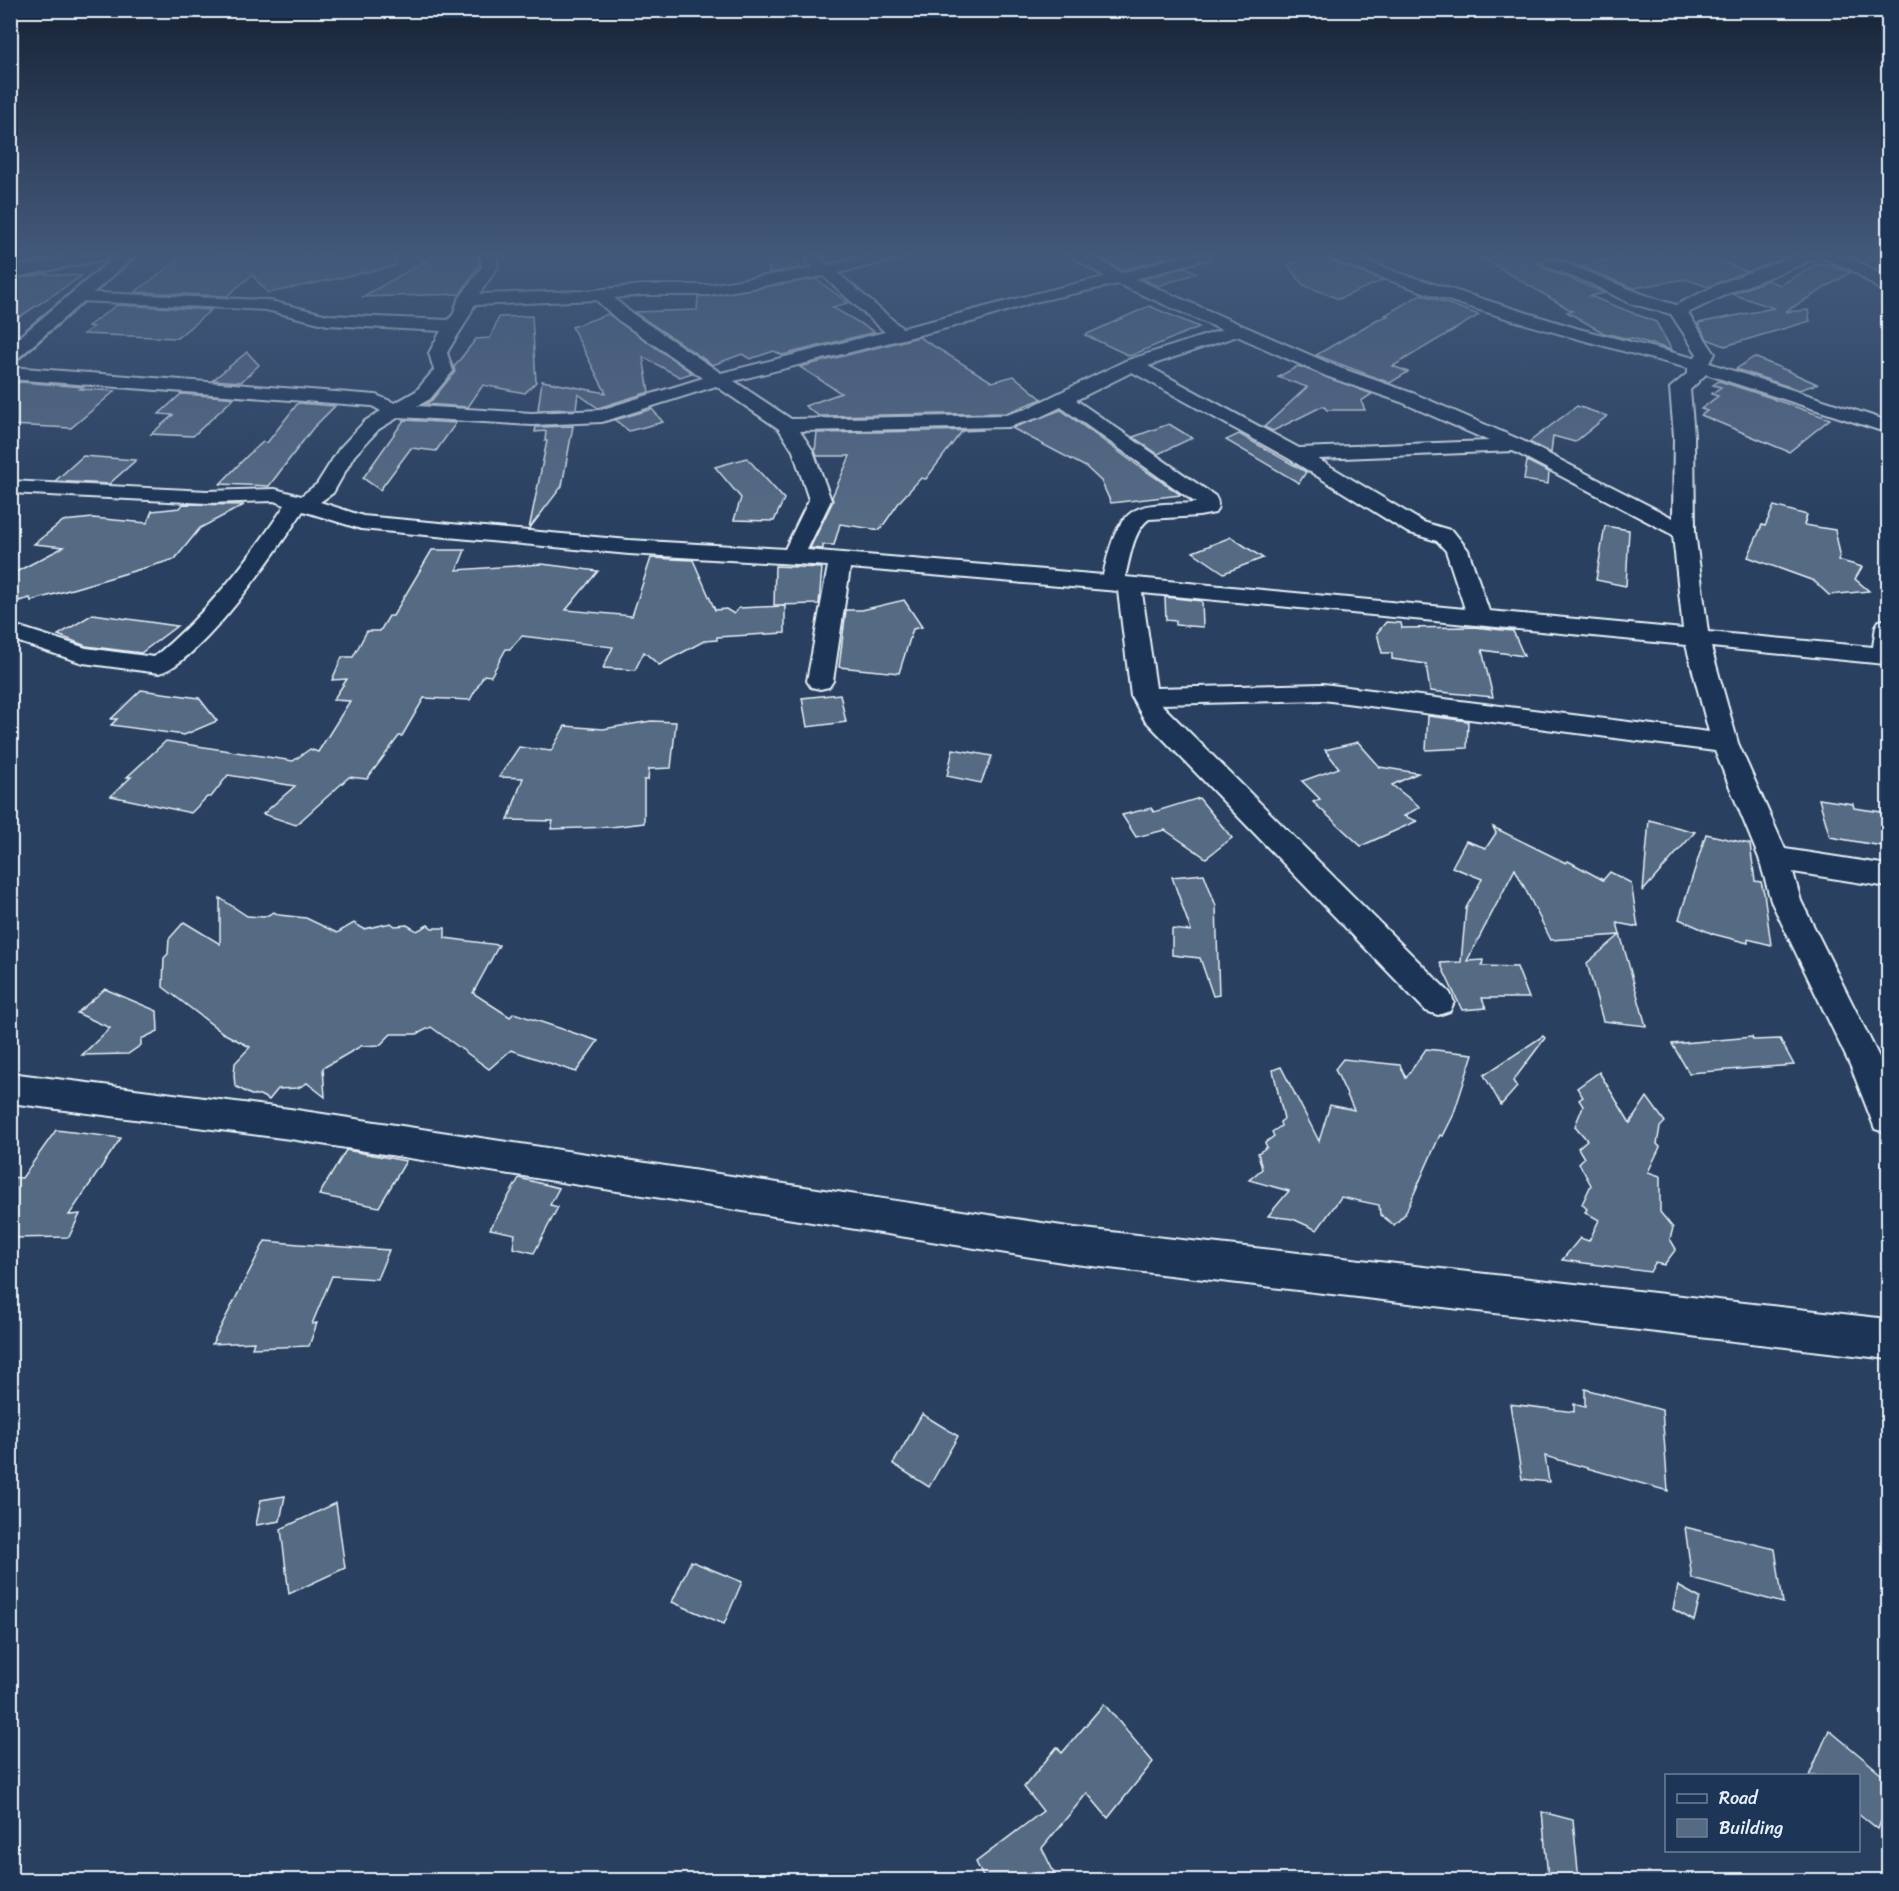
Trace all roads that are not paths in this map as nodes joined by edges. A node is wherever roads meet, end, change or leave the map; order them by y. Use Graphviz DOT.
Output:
graph roads {
  1 [pos="24,343"];
  2 [pos="443,343"];
  3 [pos="665,343"];
  4 [pos="865,343"];
  5 [pos="1198,343"];
  6 [pos="1268,343"];
  7 [pos="1613,343"];
  8 [pos="1698,343"];
  9 [pos="10,355"];
  10 [pos="1132,365"];
  11 [pos="1698,365"];
  12 [pos="10,373"];
  13 [pos="718,379"];
  14 [pos="1061,398"];
  15 [pos="396,411"];
  16 [pos="787,425"];
  17 [pos="1888,427"];
  18 [pos="1516,445"];
  19 [pos="1295,454"];
  20 [pos="10,487"];
  21 [pos="304,504"];
  22 [pos="1684,532"];
  23 [pos="793,556"];
  24 [pos="840,560"];
  25 [pos="1120,584"];
  26 [pos="1480,619"];
  27 [pos="1888,626"];
  28 [pos="10,631"];
  29 [pos="1696,637"];
  30 [pos="1887,656"];
  31 [pos="820,681"];
  32 [pos="1144,696"];
  33 [pos="1725,743"];
  34 [pos="1774,858"];
  35 [pos="1888,876"];
  36 [pos="1438,1002"];
  37 [pos="10,1088"];
  38 [pos="1888,1118"];
  39 [pos="1888,1339"];
  1 -- 9 [label="main road"];
  2 -- 15 [label="street"];
  3 -- 13 [label="street"];
  4 -- 13 [label="street"];
  5 -- 10 [label="street"];
  6 -- 18 [label="street"];
  7 -- 11 [label="street"];
  8 -- 11 [label="street"];
  10 -- 14 [label="street"];
  10 -- 19 [label="street"];
  11 -- 17 [label="street"];
  11 -- 22 [label="street"];
  12 -- 15 [label="street"];
  13 -- 15 [label="street"];
  13 -- 16 [label="street"];
  14 -- 16 [label="street"];
  14 -- 25 [label="street"];
  15 -- 21 [label="street"];
  16 -- 23 [label="street"];
  18 -- 19 [label="street"];
  18 -- 22 [label="street"];
  19 -- 26 [label="street"];
  20 -- 21 [label="street"];
  21 -- 23 [label="street"];
  21 -- 28 [label="street"];
  22 -- 29 [label="street"];
  23 -- 24 [label="street"];
  24 -- 25 [label="street"];
  24 -- 31 [label="street"];
  25 -- 26 [label="street"];
  25 -- 32 [label="street"];
  26 -- 29 [label="street"];
  27 -- 30 [label="street"];
  29 -- 30 [label="street"];
  29 -- 33 [label="street"];
  32 -- 33 [label="street"];
  32 -- 36 [label="street"];
  33 -- 34 [label="street"];
  34 -- 35 [label="street"];
  34 -- 38 [label="street"];
  37 -- 39 [label="street"];
}
